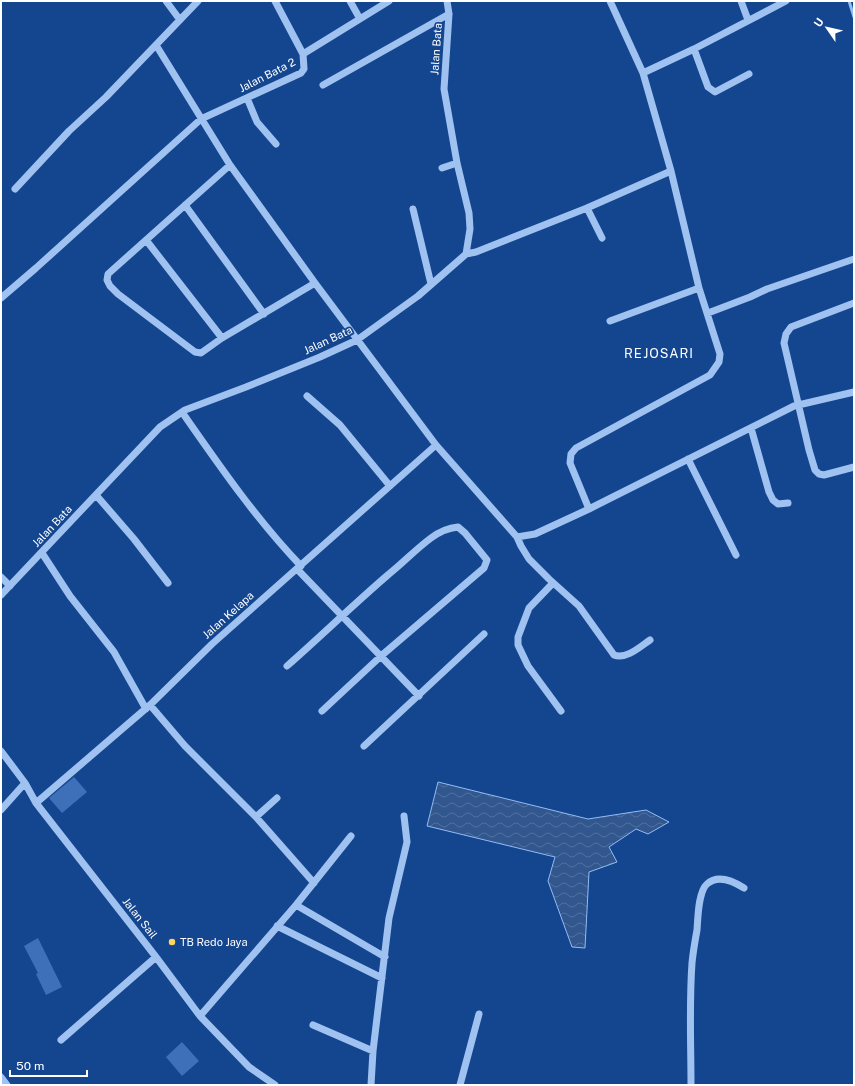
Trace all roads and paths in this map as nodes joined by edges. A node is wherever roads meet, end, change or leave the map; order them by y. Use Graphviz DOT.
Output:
graph roads {
  1 [pos="166,1"];
  2 [pos="198,1"];
  3 [pos="276,1"];
  4 [pos="350,1"];
  5 [pos="389,1"];
  6 [pos="447,1"];
  7 [pos="610,1"];
  8 [pos="740,1"];
  9 [pos="786,1"];
  10 [pos="449,14"];
  11 [pos="360,19"];
  12 [pos="180,20"];
  13 [pos="748,20"];
  14 [pos="156,45"];
  15 [pos="694,49"];
  16 [pos="303,54"];
  17 [pos="643,73"];
  18 [pos="749,74"];
  19 [pos="323,85"];
  20 [pos="247,98"];
  21 [pos="201,119"];
  22 [pos="276,144"];
  23 [pos="457,163"];
  24 [pos="230,165"];
  25 [pos="442,168"];
  26 [pos="671,172"];
  27 [pos="15,189"];
  28 [pos="185,205"];
  29 [pos="587,208"];
  30 [pos="413,209"];
  31 [pos="602,238"];
  32 [pos="146,240"];
  33 [pos="466,254"];
  34 [pos="854,259"];
  35 [pos="315,283"];
  36 [pos="431,284"];
  37 [pos="699,288"];
  38 [pos="1,298"];
  39 [pos="854,303"];
  40 [pos="708,313"];
  41 [pos="264,314"];
  42 [pos="610,321"];
  43 [pos="222,338"];
  44 [pos="357,340"];
  45 [pos="854,392"];
  46 [pos="307,396"];
  47 [pos="799,405"];
  48 [pos="182,412"];
  49 [pos="751,428"];
  50 [pos="436,445"];
  51 [pos="688,459"];
  52 [pos="854,467"];
  53 [pos="390,486"];
  54 [pos="96,495"];
  55 [pos="788,504"];
  56 [pos="589,509"];
  57 [pos="517,537"];
  58 [pos="42,552"];
  59 [pos="736,555"];
  60 [pos="299,568"];
  61 [pos="1,577"];
  62 [pos="168,583"];
  63 [pos="553,583"];
  64 [pos="10,586"];
  65 [pos="1,595"];
  66 [pos="343,615"];
  67 [pos="484,634"];
  68 [pos="650,640"];
  69 [pos="381,656"];
  70 [pos="287,666"];
  71 [pos="419,696"];
  72 [pos="148,707"];
  73 [pos="322,711"];
  74 [pos="561,711"];
  75 [pos="364,746"];
  76 [pos="1,751"];
  77 [pos="25,783"];
  78 [pos="277,798"];
  79 [pos="36,803"];
  80 [pos="1,810"];
  81 [pos="404,816"];
  82 [pos="256,817"];
  83 [pos="351,836"];
  84 [pos="314,883"];
  85 [pos="744,888"];
  86 [pos="296,905"];
  87 [pos="277,926"];
  88 [pos="156,957"];
  89 [pos="385,957"];
  90 [pos="382,978"];
  91 [pos="479,1014"];
  92 [pos="200,1016"];
  93 [pos="313,1025"];
  94 [pos="61,1040"];
  95 [pos="373,1051"];
  96 [pos="1,1077"];
  97 [pos="7,1085"];
  98 [pos="275,1085"];
  99 [pos="371,1085"];
  100 [pos="460,1085"];
  101 [pos="691,1085"];
  1 -- 12 [label="street"];
  2 -- 12 [label="street"];
  3 -- 16 [label="street"];
  4 -- 11 [label="street"];
  5 -- 11 [label="street, Jalan Bata 2"];
  6 -- 10 [label="street, Jalan Bata"];
  7 -- 17 [label="street"];
  8 -- 13 [label="street"];
  9 -- 13 [label="street"];
  10 -- 19 [label="street"];
  10 -- 23 [label="street, Jalan Bata"];
  11 -- 16 [label="street, Jalan Bata 2"];
  12 -- 14 [label="street"];
  13 -- 15 [label="street"];
  14 -- 21 [label="street"];
  14 -- 27 [label="street"];
  15 -- 17 [label="street"];
  15 -- 18 [label="street"];
  16 -- 20 [label="street, Jalan Bata 2"];
  17 -- 26 [label="street"];
  20 -- 21 [label="street, Jalan Bata 2"];
  20 -- 22 [label="street"];
  21 -- 24 [label="street"];
  21 -- 38 [label="street, Jalan Bata 2"];
  23 -- 25 [label="street"];
  23 -- 33 [label="street, Jalan Bata"];
  24 -- 28 [label="street"];
  24 -- 35 [label="street"];
  26 -- 29 [label="street"];
  26 -- 37 [label="street"];
  28 -- 32 [label="street"];
  28 -- 41 [label="street"];
  29 -- 31 [label="street"];
  29 -- 33 [label="street"];
  30 -- 36 [label="street"];
  32 -- 43 [label="street"];
  32 -- 43 [label="street"];
  33 -- 36 [label="street, Jalan Bata"];
  34 -- 40 [label="street"];
  35 -- 41 [label="street"];
  35 -- 44 [label="street"];
  36 -- 44 [label="street, Jalan Bata"];
  37 -- 40 [label="street"];
  37 -- 42 [label="street"];
  39 -- 47 [label="street"];
  40 -- 56 [label="street"];
  41 -- 43 [label="street"];
  44 -- 48 [label="street, Jalan Bata"];
  44 -- 50 [label="street"];
  45 -- 47 [label="street"];
  46 -- 53 [label="street"];
  47 -- 49 [label="street"];
  47 -- 52 [label="street"];
  48 -- 54 [label="street, Jalan Bata"];
  48 -- 60 [label="street"];
  49 -- 51 [label="street"];
  49 -- 55 [label="street"];
  50 -- 53 [label="street, Jalan Kelapa"];
  50 -- 57 [label="street"];
  51 -- 56 [label="street"];
  51 -- 59 [label="street"];
  53 -- 60 [label="street, Jalan Kelapa"];
  54 -- 58 [label="street, Jalan Bata"];
  54 -- 62 [label="street"];
  56 -- 57 [label="street"];
  57 -- 63 [label="street"];
  58 -- 64 [label="street, Jalan Bata"];
  58 -- 72 [label="street"];
  60 -- 66 [label="street"];
  60 -- 72 [label="street, Jalan Kelapa"];
  61 -- 64 [label="street"];
  63 -- 68 [label="street"];
  63 -- 74 [label="street"];
  64 -- 65 [label="street, Jalan Bata"];
  66 -- 69 [label="street"];
  66 -- 69 [label="street"];
  66 -- 70 [label="street"];
  67 -- 71 [label="street"];
  69 -- 71 [label="street"];
  69 -- 73 [label="street"];
  71 -- 75 [label="street"];
  72 -- 79 [label="street, Jalan Kelapa"];
  72 -- 82 [label="street"];
  76 -- 77 [label="street, Jalan Sail"];
  77 -- 79 [label="street, Jalan Sail"];
  77 -- 80 [label="street"];
  78 -- 82 [label="street"];
  79 -- 88 [label="street, Jalan Sail"];
  81 -- 89 [label="street"];
  82 -- 84 [label="street"];
  83 -- 84 [label="street"];
  84 -- 86 [label="street"];
  85 -- 101 [label="street"];
  86 -- 87 [label="street"];
  86 -- 89 [label="street"];
  87 -- 90 [label="street"];
  87 -- 92 [label="street"];
  88 -- 92 [label="street, Jalan Sail"];
  88 -- 94 [label="street"];
  89 -- 90 [label="street"];
  90 -- 95 [label="street"];
  91 -- 100 [label="street"];
  92 -- 98 [label="street, Jalan Sail"];
  93 -- 95 [label="street"];
  95 -- 99 [label="street"];
  96 -- 97 [label="street"];
}
